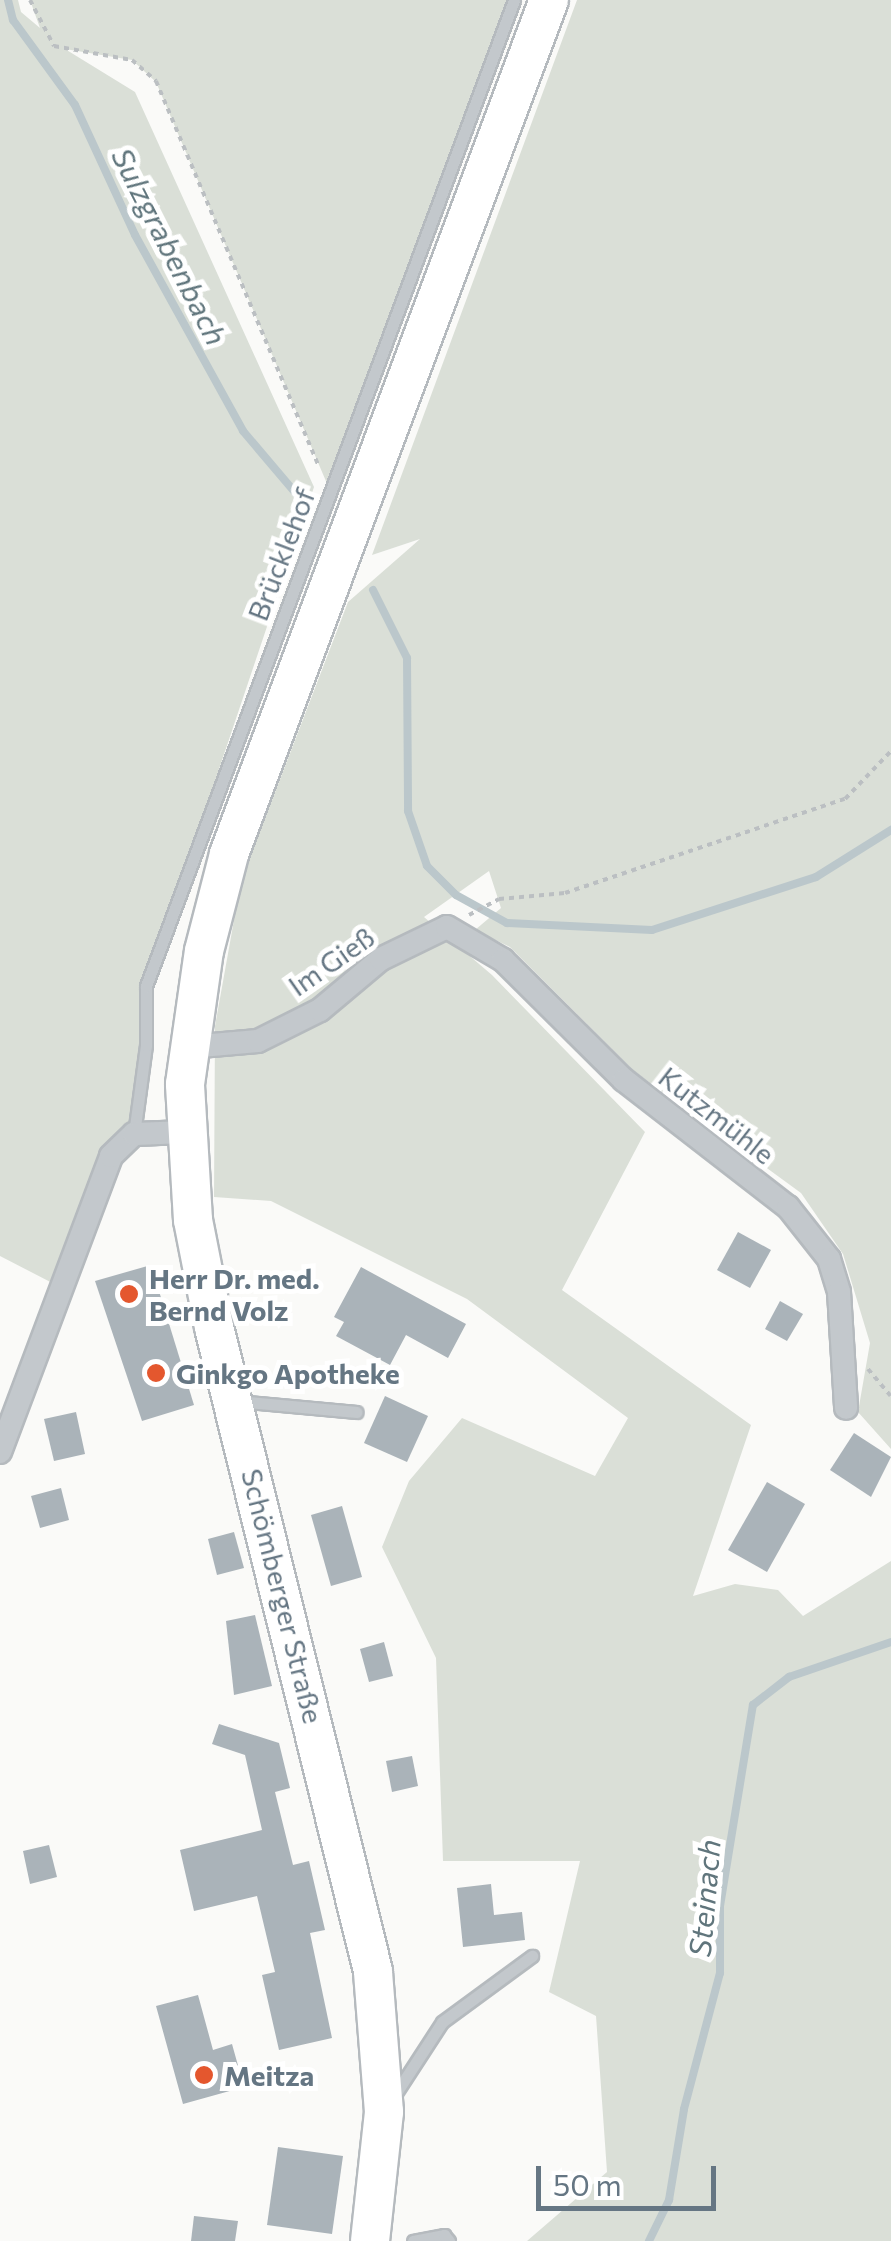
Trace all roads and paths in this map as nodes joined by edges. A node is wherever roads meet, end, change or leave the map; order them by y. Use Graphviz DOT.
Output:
graph roads {
  1 [pos="30,0"];
  2 [pos="514,0"];
  3 [pos="549,0"];
  4 [pos="331,493"];
  5 [pos="891,751"];
  6 [pos="499,899"];
  7 [pos="448,927"];
  8 [pos="190,1047"];
  9 [pos="186,1132"];
  10 [pos="134,1134"];
  11 [pos="233,1400"];
  12 [pos="846,1408"];
  13 [pos="356,1412"];
  14 [pos="3,1444"];
  15 [pos="532,1956"];
  16 [pos="384,2112"];
  17 [pos="370,2241"];
  18 [pos="413,2241"];
  19 [pos="449,2241"];
  1 -- 4 [label="path"];
  2 -- 4 [label="lane, Brücklehof"];
  3 -- 8 [label="main road, Schömberger Straße"];
  4 -- 10 [label="lane, Brücklehof"];
  5 -- 6 [label="path"];
  7 -- 8 [label="street, Im Gieß"];
  7 -- 12 [label="street, Kutzmühle"];
  8 -- 9 [label="main road, Schömberger Straße"];
  9 -- 10 [label="street"];
  9 -- 11 [label="main road, Schömberger Straße"];
  10 -- 14 [label="street"];
  11 -- 13 [label="lane"];
  11 -- 16 [label="main road, Schömberger Straße"];
  15 -- 16 [label="lane"];
  16 -- 17 [label="main road, Schömberger Straße"];
  18 -- 19 [label="lane"];
}
